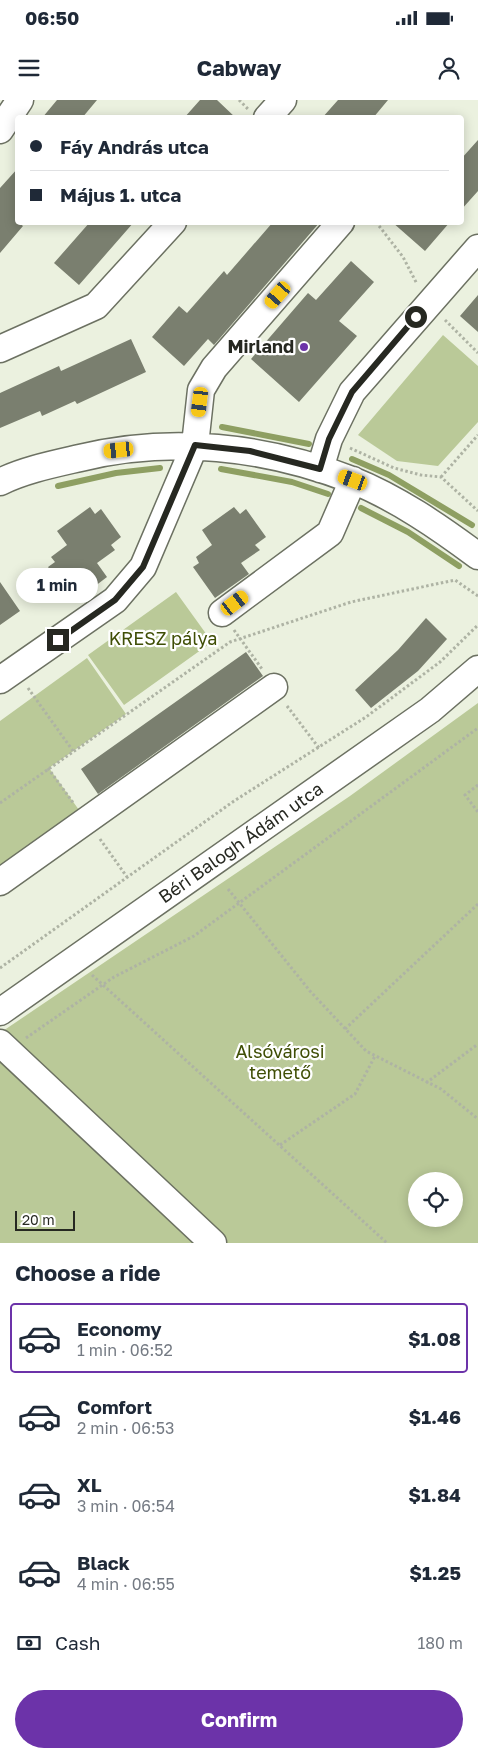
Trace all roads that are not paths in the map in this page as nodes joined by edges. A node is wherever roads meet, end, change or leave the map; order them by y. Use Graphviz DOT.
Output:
graph roads {
  1 [pos="20,100"];
  2 [pos="284,100"];
  3 [pos="270,115"];
  4 [pos="0,130"];
  5 [pos="170,225"];
  6 [pos="338,225"];
  7 [pos="478,248"];
  8 [pos="0,349"];
  9 [pos="195,445"];
  10 [pos="320,469"];
  11 [pos="353,480"];
  12 [pos="0,482"];
  13 [pos="478,556"];
  14 [pos="222,613"];
  15 [pos="478,669"];
  16 [pos="0,680"];
  17 [pos="280,695"];
  18 [pos="0,882"];
  19 [pos="0,1012"];
  20 [pos="4,1046"];
  21 [pos="213,1243"];
  1 -- 4 [label="street"];
  2 -- 3 [label="street"];
  5 -- 8 [label="street"];
  6 -- 9 [label="street"];
  7 -- 10 [label="street"];
  9 -- 10 [label="street"];
  9 -- 12 [label="street"];
  9 -- 16 [label="street"];
  10 -- 11 [label="street"];
  11 -- 13 [label="street"];
  11 -- 14 [label="street"];
  15 -- 19 [label="street, Béri Balogh Ádám utca"];
  17 -- 18 [label="street"];
  20 -- 21 [label="street"];
}
